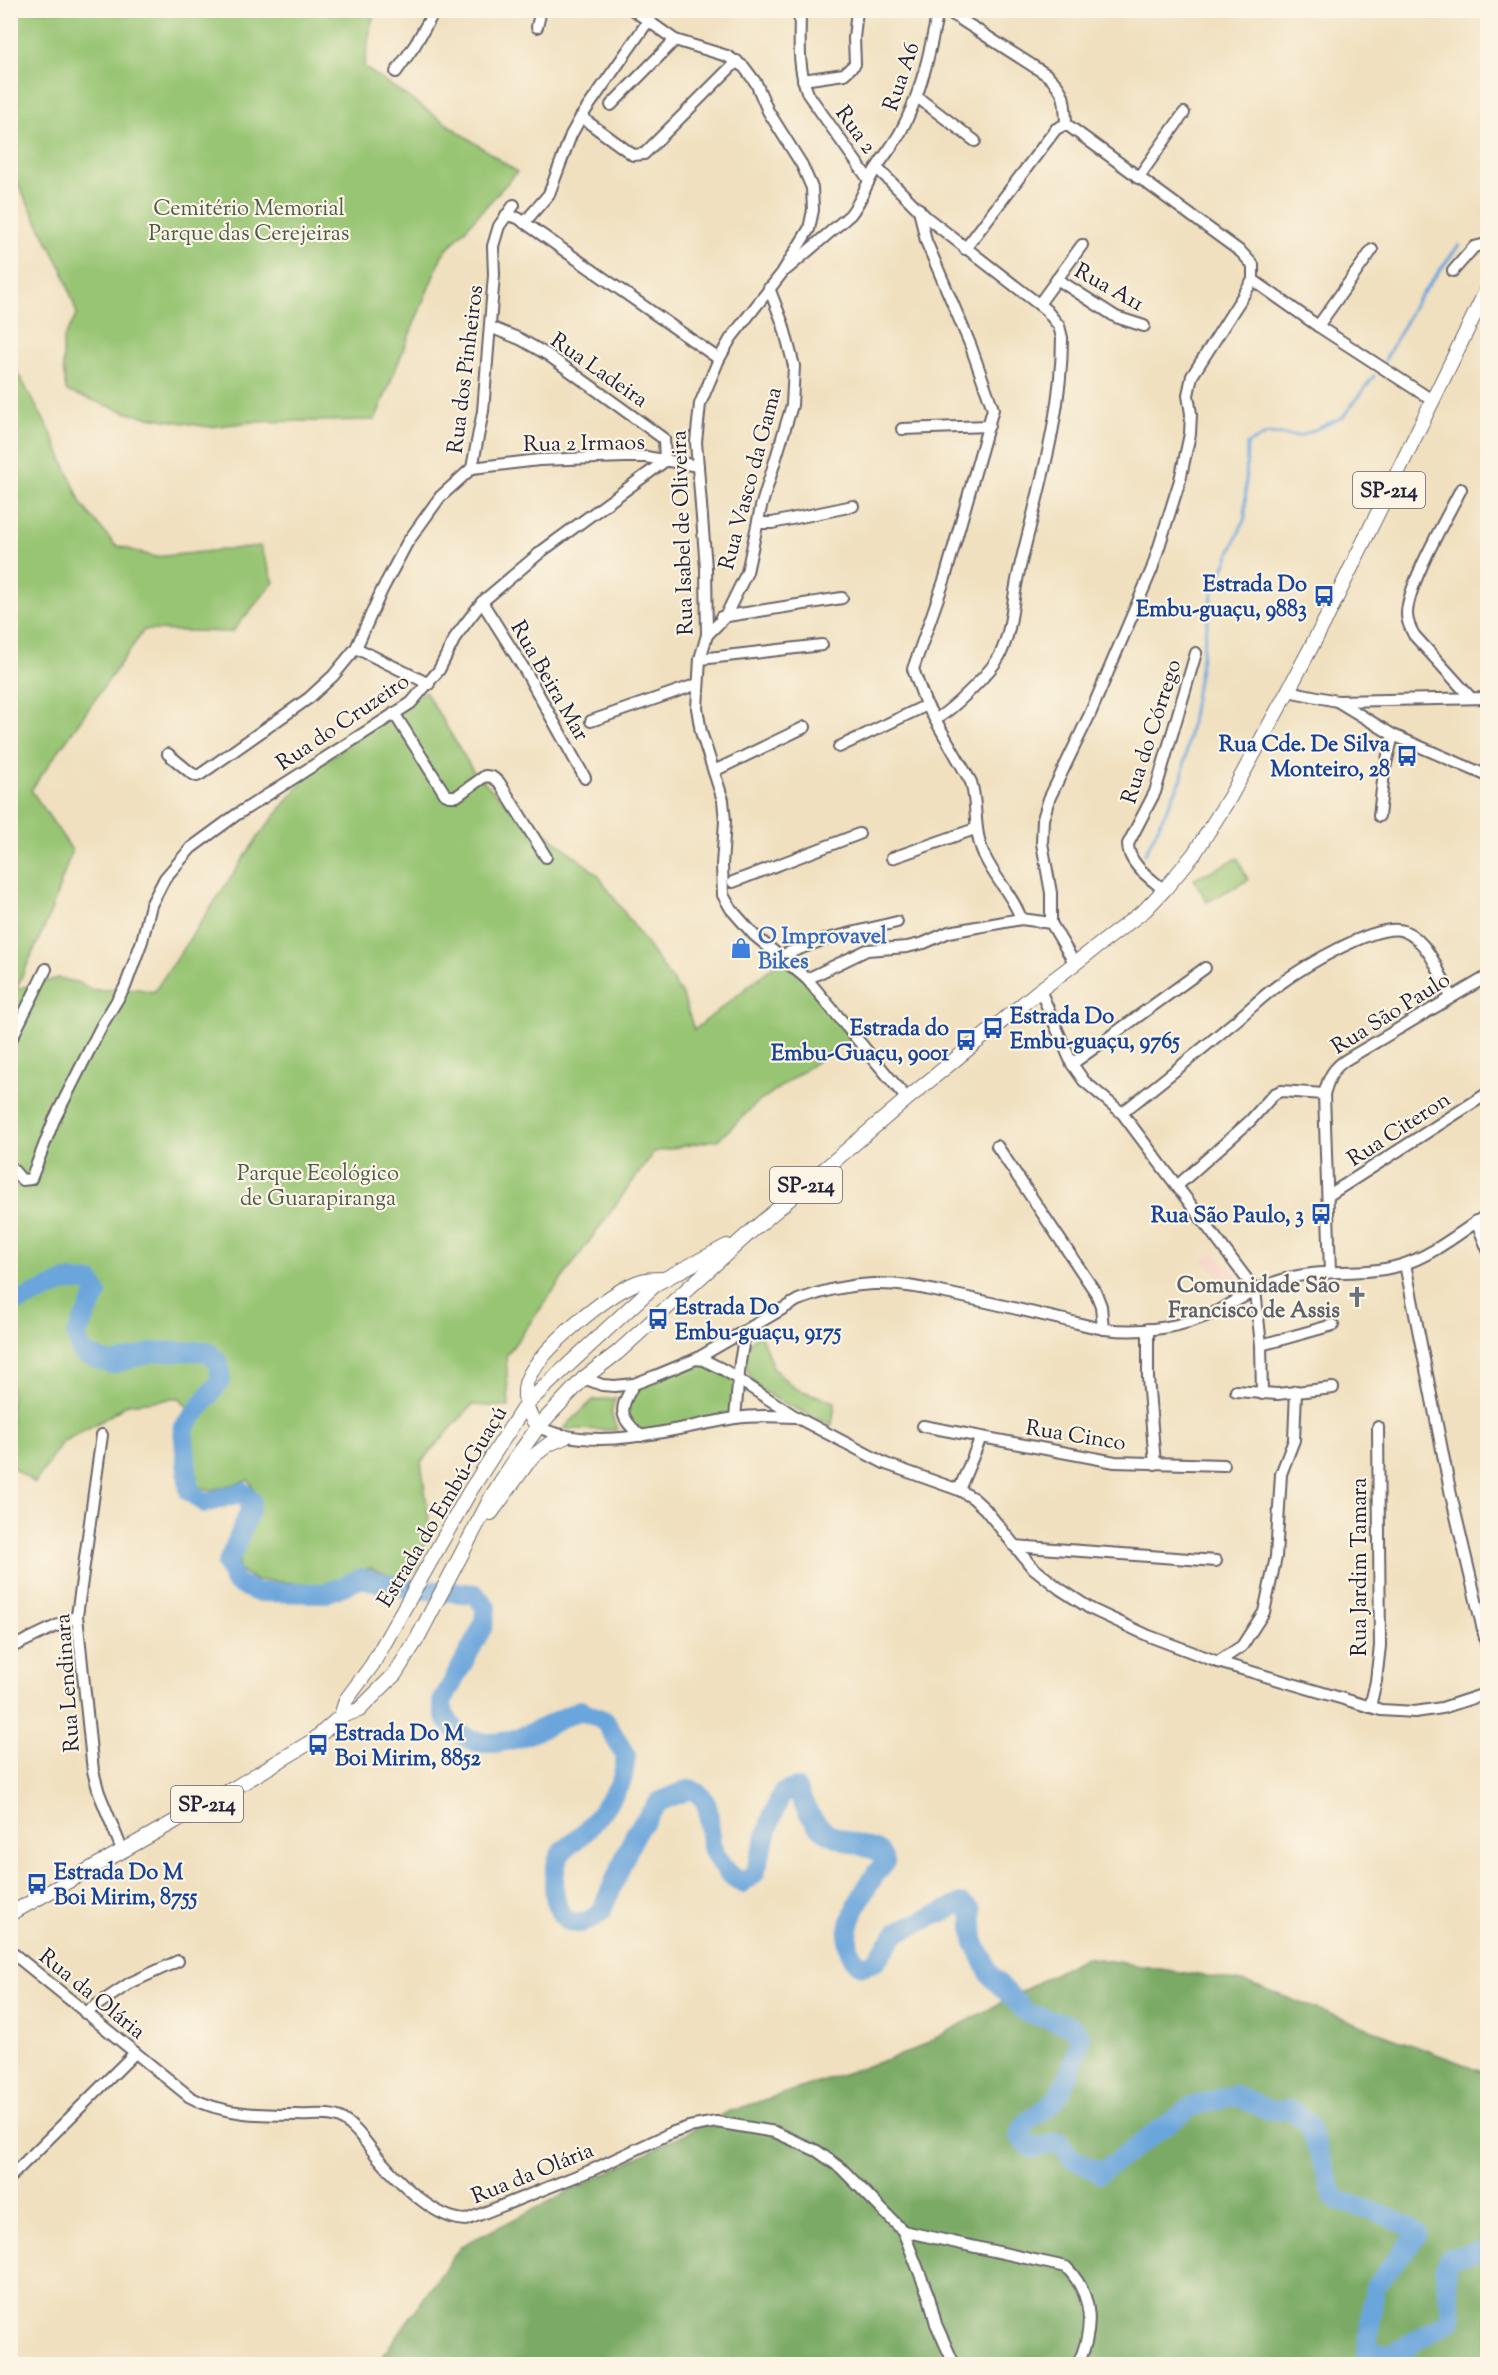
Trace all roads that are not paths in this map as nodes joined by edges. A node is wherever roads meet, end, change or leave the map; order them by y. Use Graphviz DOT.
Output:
graph roads {
  1 [pos="435,10"];
  2 [pos="541,10"];
  3 [pos="633,10"];
  4 [pos="800,10"];
  5 [pos="856,10"];
  6 [pos="939,10"];
  7 [pos="946,10"];
  8 [pos="649,20"];
  9 [pos="537,27"];
  10 [pos="675,40"];
  11 [pos="737,61"];
  12 [pos="396,72"];
  13 [pos="802,80"];
  14 [pos="917,97"];
  15 [pos="611,105"];
  16 [pos="1184,113"];
  17 [pos="581,117"];
  18 [pos="1066,124"];
  19 [pos="975,141"];
  20 [pos="877,168"];
  21 [pos="1138,178"];
  22 [pos="869,180"];
  23 [pos="919,209"];
  24 [pos="506,215"];
  25 [pos="521,220"];
  26 [pos="1082,245"];
  27 [pos="1488,248"];
  28 [pos="965,249"];
  29 [pos="1372,249"];
  30 [pos="1453,271"];
  31 [pos="782,273"];
  32 [pos="1057,279"];
  33 [pos="1253,280"];
  34 [pos="1488,287"];
  35 [pos="769,288"];
  36 [pos="1039,304"];
  37 [pos="1144,326"];
  38 [pos="1318,326"];
  39 [pos="490,327"];
  40 [pos="719,359"];
  41 [pos="1432,400"];
  42 [pos="989,426"];
  43 [pos="902,429"];
  44 [pos="665,461"];
  45 [pos="698,466"];
  46 [pos="472,468"];
  47 [pos="1461,489"];
  48 [pos="853,506"];
  49 [pos="759,523"];
  50 [pos="842,598"];
  51 [pos="482,602"];
  52 [pos="707,616"];
  53 [pos="725,617"];
  54 [pos="707,635"];
  55 [pos="822,645"];
  56 [pos="356,648"];
  57 [pos="1196,653"];
  58 [pos="700,659"];
  59 [pos="429,684"];
  60 [pos="698,684"];
  61 [pos="1288,691"];
  62 [pos="1471,698"];
  63 [pos="1488,698"];
  64 [pos="1337,701"];
  65 [pos="927,705"];
  66 [pos="394,713"];
  67 [pos="936,719"];
  68 [pos="591,721"];
  69 [pos="806,727"];
  70 [pos="1393,735"];
  71 [pos="839,747"];
  72 [pos="168,754"];
  73 [pos="714,771"];
  74 [pos="1488,776"];
  75 [pos="585,778"];
  76 [pos="1380,816"];
  77 [pos="975,829"];
  78 [pos="859,834"];
  79 [pos="546,857"];
  80 [pos="892,858"];
  81 [pos="728,885"];
  82 [pos="1164,890"];
  83 [pos="1021,919"];
  84 [pos="897,922"];
  85 [pos="1051,923"];
  86 [pos="780,956"];
  87 [pos="1075,964"];
  88 [pos="1205,968"];
  89 [pos="46,969"];
  90 [pos="1488,976"];
  91 [pos="807,980"];
  92 [pos="1040,990"];
  93 [pos="1451,997"];
  94 [pos="10,1042"];
  95 [pos="1072,1064"];
  96 [pos="1488,1092"];
  97 [pos="1324,1094"];
  98 [pos="907,1099"];
  99 [pos="1122,1113"];
  100 [pos="996,1146"];
  101 [pos="10,1166"];
  102 [pos="1178,1186"];
  103 [pos="1329,1195"];
  104 [pos="1488,1214"];
  105 [pos="1476,1221"];
  106 [pos="747,1235"];
  107 [pos="1488,1250"];
  108 [pos="1405,1264"];
  109 [pos="1330,1272"];
  110 [pos="663,1279"];
  111 [pos="1255,1290"];
  112 [pos="1333,1325"];
  113 [pos="1103,1329"];
  114 [pos="1148,1329"];
  115 [pos="745,1333"];
  116 [pos="1261,1345"];
  117 [pos="696,1359"];
  118 [pos="564,1367"];
  119 [pos="584,1378"];
  120 [pos="738,1379"];
  121 [pos="633,1384"];
  122 [pos="1333,1388"];
  123 [pos="1236,1391"];
  124 [pos="1296,1391"];
  125 [pos="1262,1394"];
  126 [pos="526,1404"];
  127 [pos="796,1417"];
  128 [pos="735,1418"];
  129 [pos="923,1426"];
  130 [pos="538,1427"];
  131 [pos="1378,1427"];
  132 [pos="102,1435"];
  133 [pos="641,1436"];
  134 [pos="565,1437"];
  135 [pos="981,1437"];
  136 [pos="1155,1464"];
  137 [pos="1224,1465"];
  138 [pos="959,1490"];
  139 [pos="473,1532"];
  140 [pos="1014,1546"];
  141 [pos="1216,1561"];
  142 [pos="1488,1595"];
  143 [pos="1476,1599"];
  144 [pos="77,1616"];
  145 [pos="10,1647"];
  146 [pos="1488,1651"];
  147 [pos="1218,1662"];
  148 [pos="1488,1693"];
  149 [pos="1370,1707"];
  150 [pos="341,1716"];
  151 [pos="123,1852"];
  152 [pos="10,1914"];
  153 [pos="10,1951"];
  154 [pos="178,1961"];
  155 [pos="84,2013"];
  156 [pos="135,2053"];
  157 [pos="10,2177"];
  158 [pos="903,2231"];
  159 [pos="954,2364"];
  160 [pos="1078,2364"];
  1 -- 12 [label="street"];
  2 -- 9 [label="street"];
  3 -- 8 [label="street"];
  4 -- 13 [label="street, Rua 2"];
  5 -- 13 [label="street"];
  6 -- 14 [label="street, Rua A6"];
  7 -- 18 [label="street"];
  8 -- 10 [label="street"];
  8 -- 17 [label="street"];
  10 -- 11 [label="street"];
  10 -- 15 [label="street"];
  11 -- 17 [label="street"];
  11 -- 31 [label="street, Rua Isabel de Oliveira"];
  13 -- 22 [label="street, Rua 2"];
  14 -- 19 [label="street"];
  14 -- 20 [label="street, Rua A6"];
  16 -- 21 [label="street"];
  17 -- 25 [label="street"];
  18 -- 21 [label="street"];
  18 -- 28 [label="street"];
  20 -- 22 [label="street, Rua A6"];
  20 -- 23 [label="street"];
  21 -- 33 [label="street"];
  22 -- 31 [label="street, Rua 2"];
  23 -- 28 [label="street"];
  23 -- 42 [label="street"];
  24 -- 25 [label="street"];
  24 -- 25 [label="street, Rua dos Pinheiros"];
  24 -- 39 [label="street, Rua dos Pinheiros"];
  25 -- 40 [label="street"];
  26 -- 32 [label="street"];
  27 -- 30 [label="street"];
  28 -- 36 [label="street"];
  29 -- 38 [label="street"];
  31 -- 35 [label="street, Rua Isabel de Oliveira"];
  32 -- 36 [label="street"];
  32 -- 37 [label="street, Rua A11"];
  33 -- 38 [label="street"];
  33 -- 85 [label="street"];
  34 -- 41 [label="main road, Estrada do Embú-Guaçú / SP-214"];
  35 -- 40 [label="street, Rua Isabel de Oliveira"];
  35 -- 49 [label="street, Rua Vasco da Gama"];
  36 -- 67 [label="street"];
  38 -- 41 [label="street"];
  39 -- 44 [label="street, Rua Ladeira"];
  39 -- 46 [label="street, Rua dos Pinheiros"];
  40 -- 45 [label="street, Rua Isabel de Oliveira"];
  41 -- 61 [label="main road, Estrada do Embú-Guaçú / SP-214"];
  42 -- 43 [label="street"];
  42 -- 65 [label="street"];
  44 -- 45 [label="street, Rua 2 Irmaos"];
  44 -- 46 [label="street, Rua 2 Irmaos"];
  44 -- 51 [label="street, Rua do Cruzeiro"];
  45 -- 52 [label="street, Rua Isabel de Oliveira"];
  46 -- 56 [label="street, Rua dos Pinheiros"];
  47 -- 62 [label="street"];
  48 -- 49 [label="street"];
  49 -- 53 [label="street, Rua Vasco da Gama"];
  50 -- 53 [label="street"];
  51 -- 59 [label="street, Rua do Cruzeiro"];
  51 -- 75 [label="street, Rua Beira Mar"];
  52 -- 53 [label="street"];
  52 -- 54 [label="street, Rua Isabel de Oliveira"];
  53 -- 54 [label="street, Rua Vasco da Gama"];
  54 -- 58 [label="street, Rua Isabel de Oliveira"];
  55 -- 58 [label="street"];
  56 -- 59 [label="street"];
  56 -- 72 [label="street, Rua dos Pinheiros"];
  57 -- 82 [label="street, Rua do Córrego"];
  58 -- 60 [label="street, Rua Isabel de Oliveira"];
  59 -- 66 [label="street, Rua do Cruzeiro"];
  60 -- 68 [label="street"];
  60 -- 73 [label="street, Rua Isabel de Oliveira"];
  61 -- 64 [label="street"];
  61 -- 82 [label="main road, Estrada do Embú-Guaçú / SP-214"];
  62 -- 63 [label="street"];
  62 -- 64 [label="street"];
  64 -- 70 [label="street"];
  65 -- 67 [label="street"];
  65 -- 71 [label="street"];
  66 -- 79 [label="street"];
  66 -- 101 [label="street, Rua do Cruzeiro"];
  67 -- 77 [label="street"];
  69 -- 73 [label="street"];
  70 -- 74 [label="street"];
  70 -- 76 [label="street"];
  73 -- 81 [label="street, Rua Isabel de Oliveira"];
  77 -- 80 [label="street"];
  77 -- 83 [label="street"];
  78 -- 81 [label="street"];
  81 -- 86 [label="street, Rua Isabel de Oliveira"];
  82 -- 87 [label="main road, Estrada do Embú-Guaçú / SP-214"];
  83 -- 85 [label="street"];
  83 -- 91 [label="street"];
  84 -- 86 [label="street"];
  85 -- 87 [label="street"];
  86 -- 91 [label="street, Rua Isabel de Oliveira"];
  87 -- 92 [label="main road, Estrada do Embú-Guaçú / SP-214"];
  88 -- 95 [label="street"];
  89 -- 94 [label="street"];
  90 -- 93 [label="street, Rua São Paulo"];
  91 -- 98 [label="street, Rua Isabel de Oliveira"];
  92 -- 95 [label="street"];
  92 -- 98 [label="main road, Estrada do Embú-Guaçú / SP-214"];
  93 -- 97 [label="street, Rua São Paulo"];
  93 -- 99 [label="street"];
  95 -- 99 [label="street"];
  96 -- 103 [label="street, Rua Citeron"];
  97 -- 102 [label="street"];
  97 -- 103 [label="street, Rua São Paulo"];
  98 -- 106 [label="main road, Estrada do Embú-Guaçú / SP-214"];
  99 -- 102 [label="street"];
  100 -- 113 [label="street"];
  102 -- 111 [label="street"];
  103 -- 109 [label="street, Rua São Paulo"];
  104 -- 105 [label="street"];
  105 -- 107 [label="street"];
  105 -- 108 [label="street"];
  106 -- 110 [label="main road, Estrada do Embú-Guaçú / SP-214"];
  106 -- 119 [label="main road, Estrada do Embú-Guaçú / SP-214"];
  108 -- 109 [label="street"];
  108 -- 143 [label="street"];
  109 -- 111 [label="street"];
  110 -- 118 [label="main road, Estrada do Embú-Guaçú / SP-214"];
  110 -- 126 [label="main road"];
  111 -- 114 [label="street"];
  111 -- 116 [label="street"];
  112 -- 116 [label="street"];
  113 -- 114 [label="street"];
  113 -- 115 [label="street"];
  114 -- 136 [label="street"];
  115 -- 117 [label="street"];
  115 -- 120 [label="street"];
  116 -- 125 [label="street"];
  117 -- 120 [label="street"];
  117 -- 121 [label="street"];
  118 -- 119 [label="main road"];
  118 -- 126 [label="main road, Estrada do Embú-Guaçú / SP-214"];
  119 -- 121 [label="street"];
  119 -- 130 [label="main road, Estrada do Embú-Guaçú / SP-214"];
  120 -- 127 [label="street"];
  120 -- 128 [label="street"];
  121 -- 133 [label="street"];
  122 -- 124 [label="street"];
  123 -- 125 [label="street"];
  124 -- 125 [label="street"];
  124 -- 147 [label="street"];
  126 -- 130 [label="main road"];
  126 -- 150 [label="main road, Estrada do Embú-Guaçú / SP-214"];
  127 -- 128 [label="street"];
  127 -- 138 [label="street"];
  128 -- 133 [label="street"];
  129 -- 135 [label="street, Rua Cinco"];
  130 -- 134 [label="street"];
  130 -- 139 [label="main road, Estrada do Embú-Guaçú / SP-214"];
  131 -- 149 [label="street, Rua Jardim Tamara"];
  132 -- 144 [label="street, Rua Lendinara"];
  133 -- 134 [label="street"];
  134 -- 139 [label="main road"];
  135 -- 136 [label="street, Rua Cinco"];
  135 -- 138 [label="street"];
  136 -- 137 [label="street, Rua Cinco"];
  138 -- 140 [label="street"];
  139 -- 150 [label="main road, Estrada do Embú-Guaçú / SP-214"];
  140 -- 141 [label="street"];
  140 -- 147 [label="street"];
  142 -- 143 [label="street"];
  143 -- 146 [label="street"];
  144 -- 145 [label="street"];
  144 -- 151 [label="street, Rua Lendinara"];
  147 -- 149 [label="street"];
  148 -- 149 [label="street"];
  150 -- 151 [label="main road, Estrada do Embú-Guaçú / SP-214"];
  151 -- 152 [label="main road, Estrada do Embú-Guaçú / SP-214"];
  153 -- 155 [label="street, Rua da Olária"];
  154 -- 155 [label="street"];
  155 -- 156 [label="street, Rua da Olária"];
  156 -- 157 [label="street"];
  156 -- 158 [label="street, Rua da Olária"];
  158 -- 159 [label="street, Rua da Olária"];
  158 -- 160 [label="street"];
}
